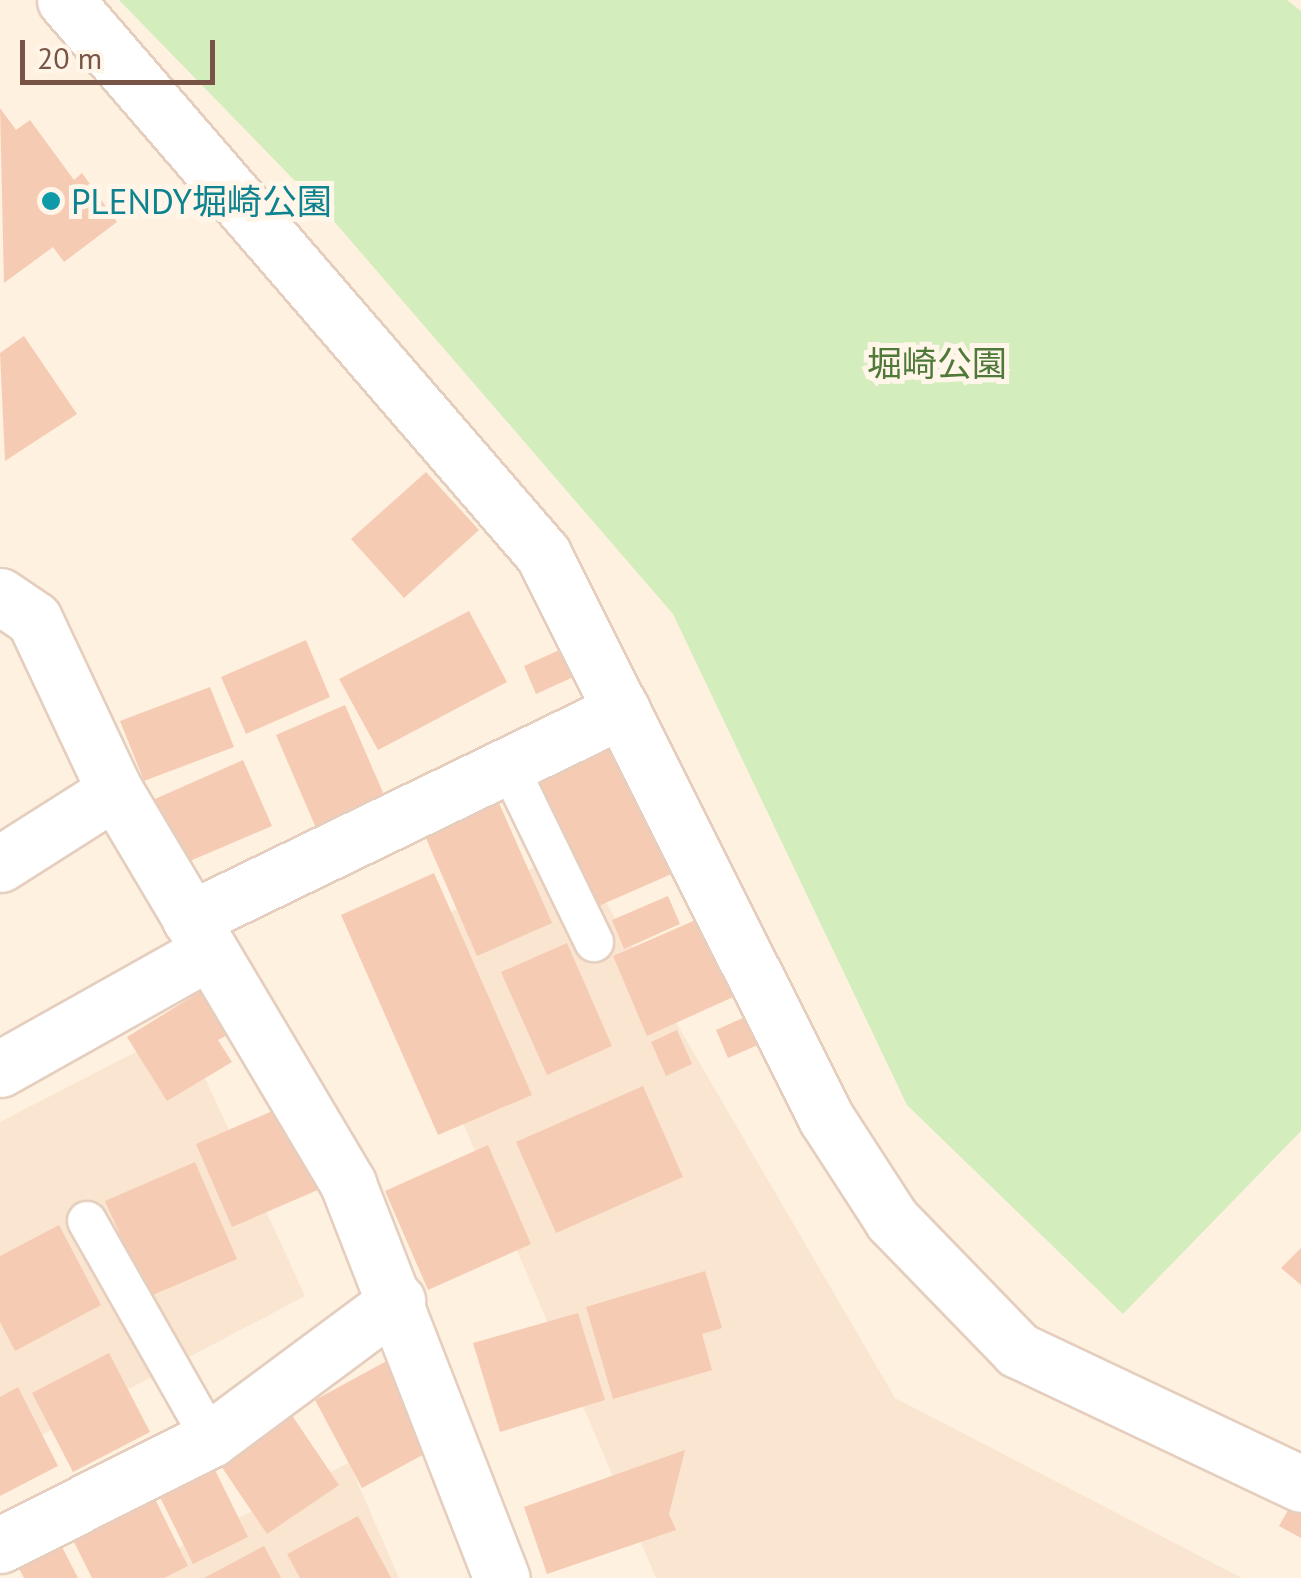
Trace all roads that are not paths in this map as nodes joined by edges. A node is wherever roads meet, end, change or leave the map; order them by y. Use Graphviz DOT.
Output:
graph roads {
  1 [pos="65,0"];
  2 [pos="0,596"];
  3 [pos="622,710"];
  4 [pos="508,765"];
  5 [pos="115,790"];
  6 [pos="0,864"];
  7 [pos="198,936"];
  8 [pos="594,942"];
  9 [pos="0,1069"];
  10 [pos="87,1220"];
  11 [pos="397,1300"];
  12 [pos="211,1439"];
  13 [pos="1301,1484"];
  14 [pos="0,1545"];
  15 [pos="502,1578"];
  1 -- 3 [label="street"];
  2 -- 5 [label="street"];
  3 -- 4 [label="street"];
  3 -- 13 [label="street"];
  4 -- 7 [label="street"];
  4 -- 8 [label="lane"];
  5 -- 6 [label="street"];
  5 -- 7 [label="street"];
  7 -- 9 [label="street"];
  7 -- 11 [label="street"];
  10 -- 12 [label="lane"];
  11 -- 12 [label="street"];
  11 -- 15 [label="street"];
  12 -- 14 [label="street"];
}
